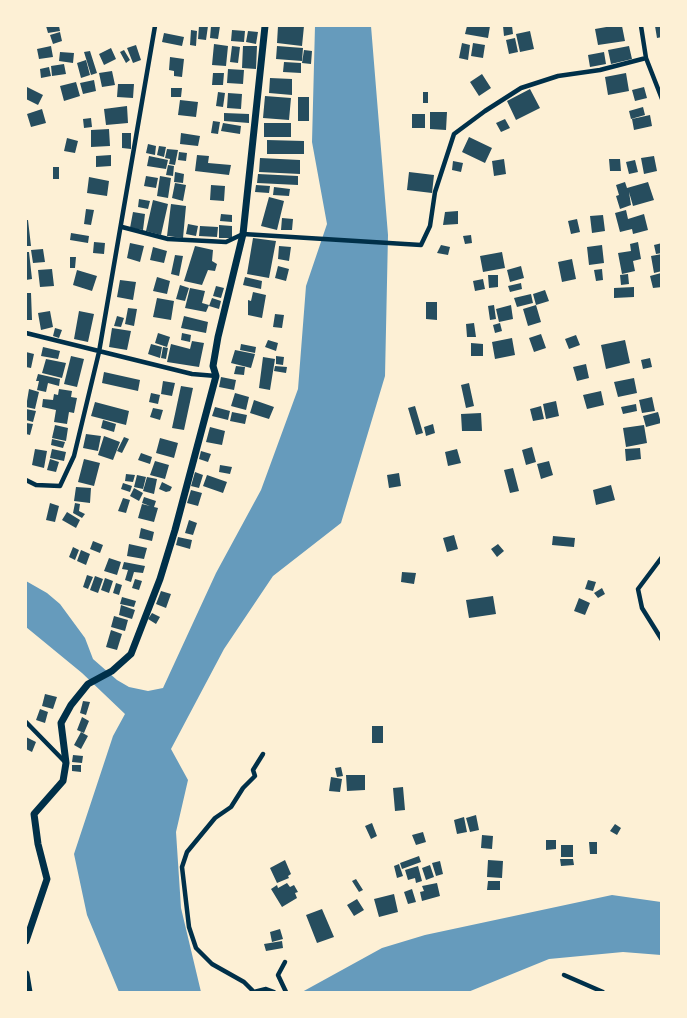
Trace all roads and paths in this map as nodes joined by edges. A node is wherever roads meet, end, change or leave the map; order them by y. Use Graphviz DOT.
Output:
graph roads {
  1 [pos="155,26"];
  2 [pos="265,26"];
  3 [pos="641,26"];
  4 [pos="646,58"];
  5 [pos="662,99"];
  6 [pos="122,227"];
  7 [pos="243,234"];
  8 [pos="26,333"];
  9 [pos="99,352"];
  10 [pos="216,376"];
  11 [pos="26,480"];
  12 [pos="662,557"];
  13 [pos="662,640"];
  14 [pos="26,722"];
  15 [pos="263,754"];
  16 [pos="66,763"];
  17 [pos="26,941"];
  18 [pos="285,962"];
  19 [pos="26,974"];
  20 [pos="564,975"];
  21 [pos="29,993"];
  22 [pos="274,993"];
  23 [pos="286,993"];
  24 [pos="603,993"];
  1 -- 6 [label="street"];
  2 -- 7 [label="main road"];
  3 -- 4 [label="street"];
  4 -- 5 [label="street"];
  4 -- 7 [label="street"];
  6 -- 7 [label="street"];
  6 -- 9 [label="street"];
  7 -- 10 [label="main road"];
  8 -- 9 [label="street"];
  9 -- 10 [label="street"];
  9 -- 11 [label="street"];
  10 -- 16 [label="main road"];
  12 -- 13 [label="street"];
  14 -- 16 [label="street"];
  15 -- 22 [label="street"];
  16 -- 17 [label="main road"];
  18 -- 23 [label="street"];
  19 -- 21 [label="main road"];
  20 -- 24 [label="street"];
}
